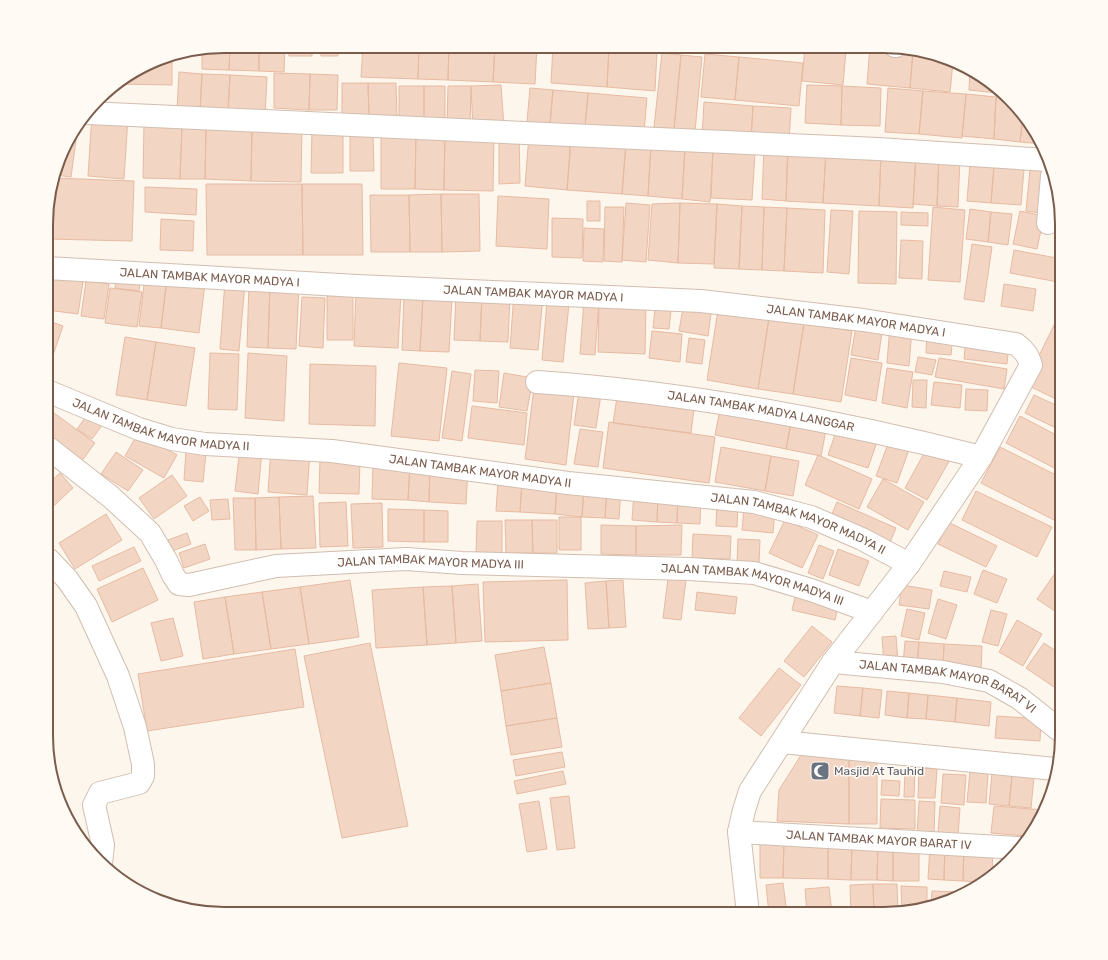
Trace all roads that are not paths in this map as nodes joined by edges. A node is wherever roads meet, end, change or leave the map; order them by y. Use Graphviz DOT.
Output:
graph roads {
  1 [pos="93,113"];
  2 [pos="1043,160"];
  3 [pos="1051,187"];
  4 [pos="1048,223"];
  5 [pos="53,268"];
  6 [pos="537,382"];
  7 [pos="53,393"];
  8 [pos="53,452"];
  9 [pos="981,457"];
  10 [pos="53,564"];
  11 [pos="909,564"];
  12 [pos="872,612"];
  13 [pos="833,662"];
  14 [pos="1055,722"];
  15 [pos="782,742"];
  16 [pos="1052,769"];
  17 [pos="738,832"];
  18 [pos="1014,848"];
  19 [pos="101,855"];
  20 [pos="747,907"];
  1 -- 2 [label="street"];
  3 -- 4 [label="street"];
  5 -- 9 [label="street, JALAN TAMBAK MAYOR MADYA I"];
  6 -- 9 [label="street, JALAN TAMBAK MADYA LANGGAR"];
  7 -- 11 [label="street, JALAN TAMBAK MAYOR MADYA II"];
  8 -- 12 [label="street, JALAN TAMBAK MAYOR MADYA III"];
  9 -- 11 [label="street"];
  10 -- 19 [label="street"];
  11 -- 12 [label="street"];
  12 -- 13 [label="street"];
  13 -- 14 [label="street, JALAN TAMBAK MAYOR BARAT VI"];
  13 -- 15 [label="street"];
  15 -- 16 [label="street"];
  15 -- 17 [label="street"];
  17 -- 18 [label="street, JALAN TAMBAK MAYOR BARAT IV"];
  17 -- 20 [label="street"];
}
